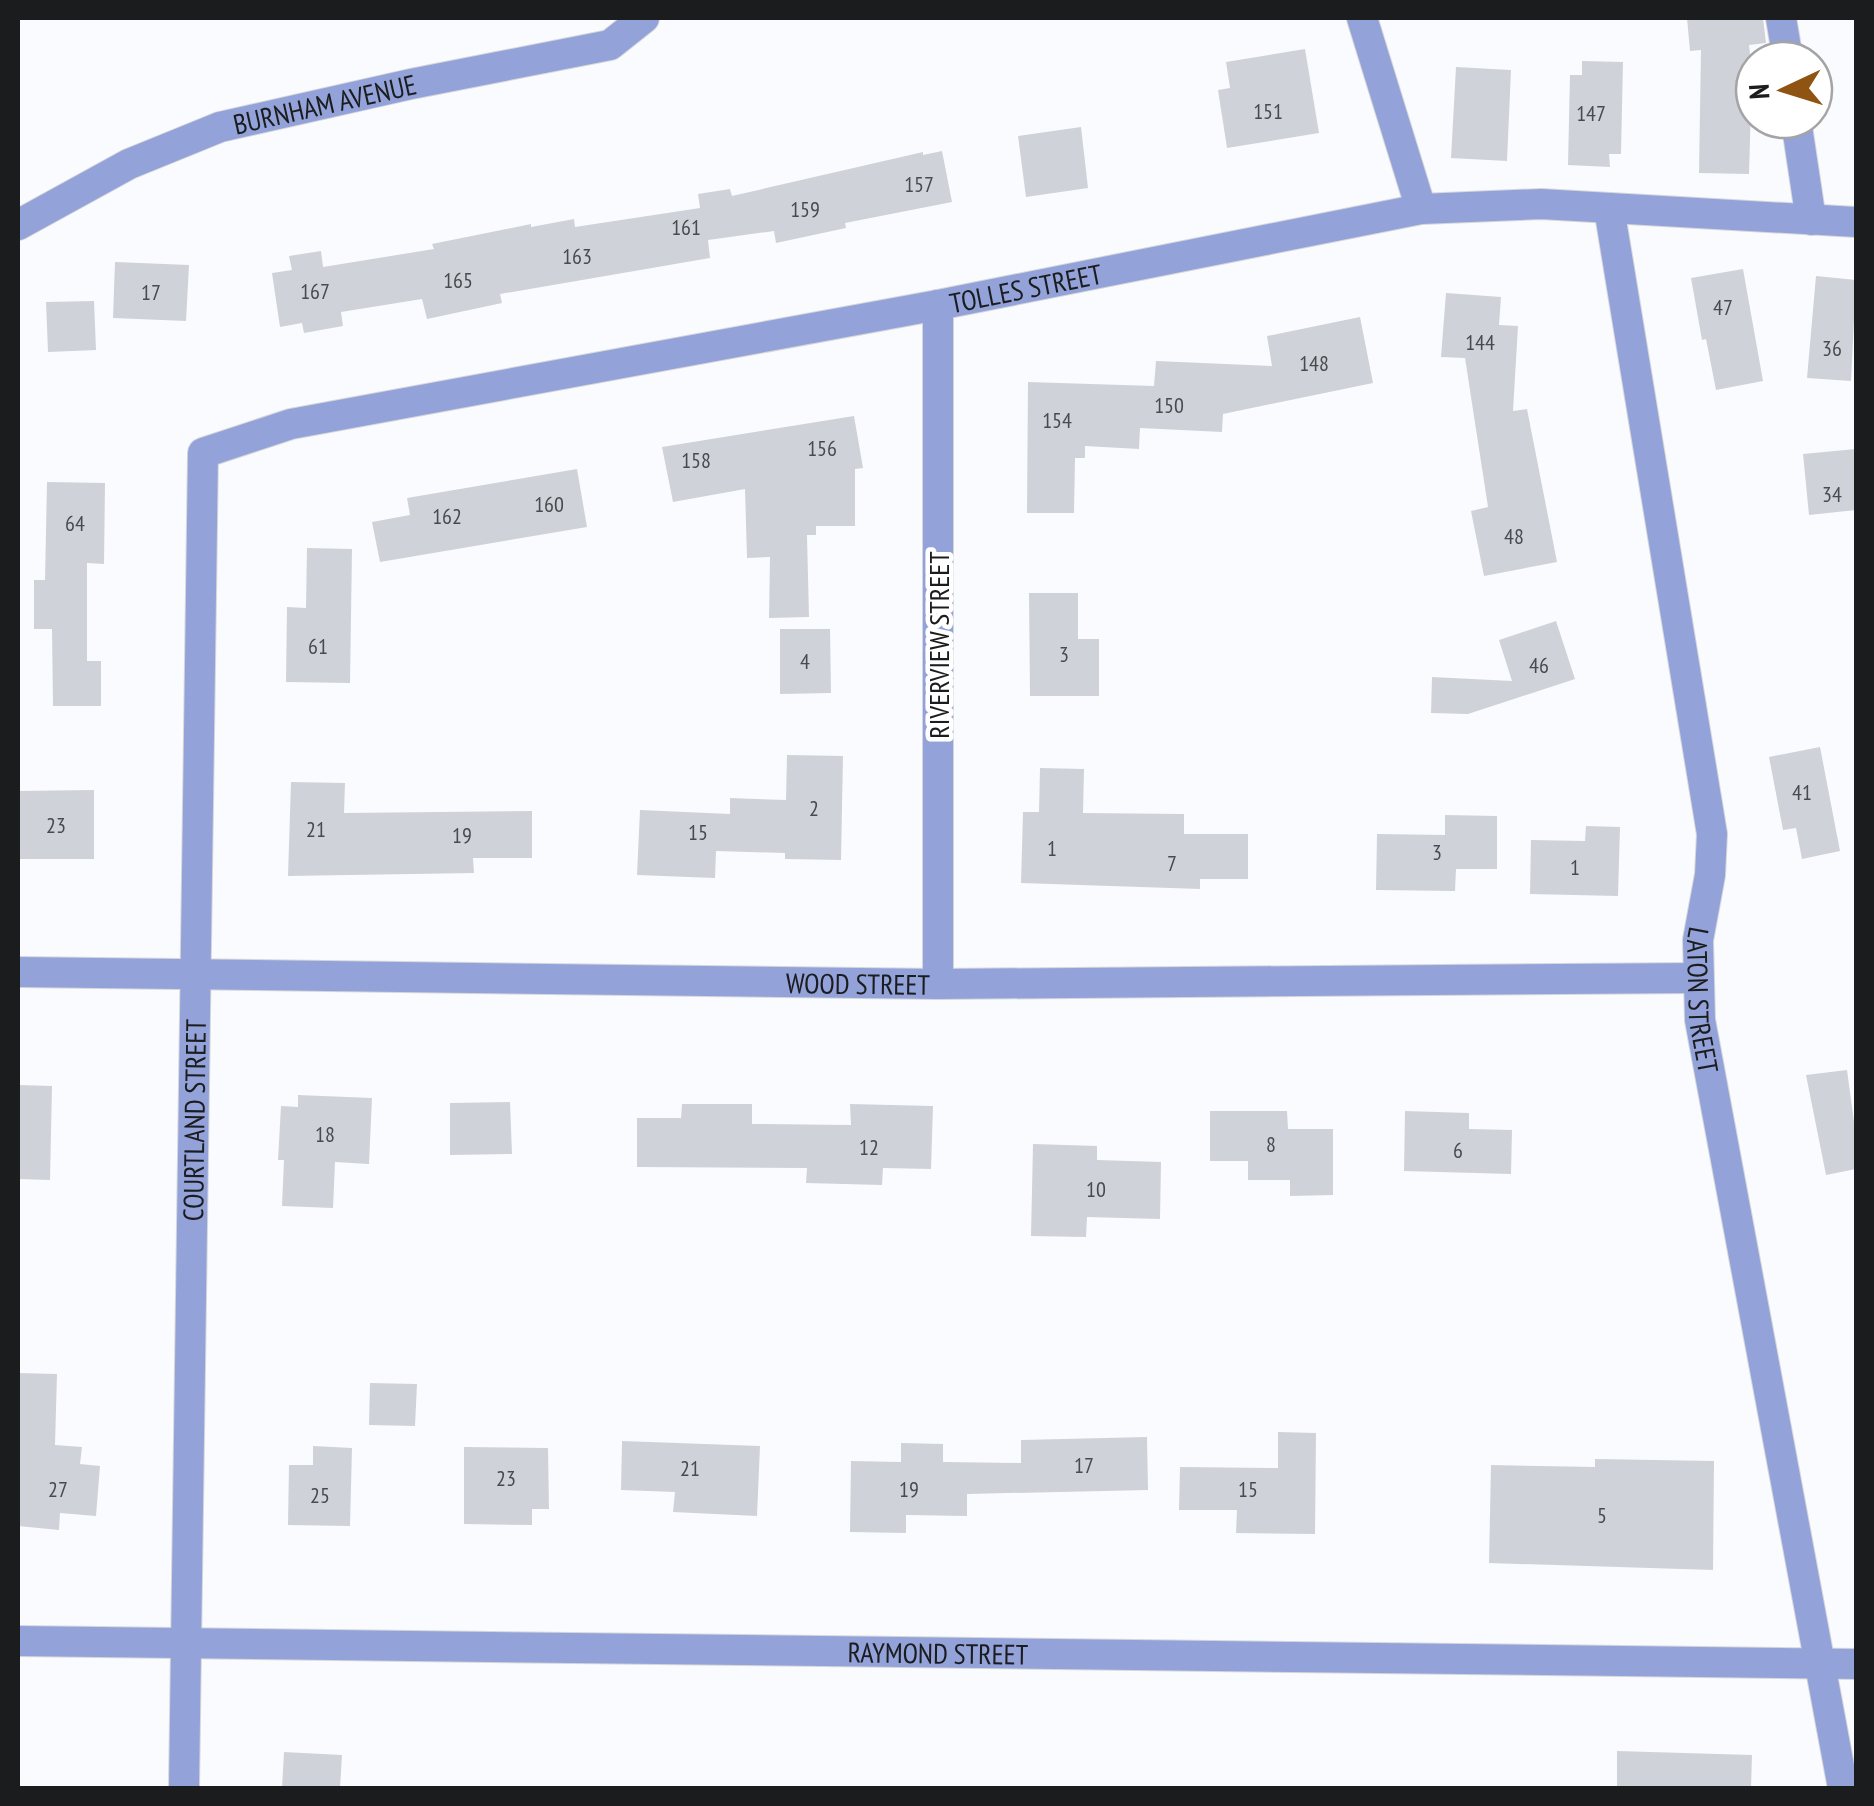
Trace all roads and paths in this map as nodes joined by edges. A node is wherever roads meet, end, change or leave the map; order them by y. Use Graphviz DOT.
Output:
graph roads {
  1 [pos="644,18"];
  2 [pos="1362,18"];
  3 [pos="1799,140"];
  4 [pos="1609,208"];
  5 [pos="1422,209"];
  6 [pos="1811,220"];
  7 [pos="1856,222"];
  8 [pos="18,225"];
  9 [pos="938,305"];
  10 [pos="203,453"];
  11 [pos="18,972"];
  12 [pos="194,972"];
  13 [pos="1697,978"];
  14 [pos="938,984"];
  15 [pos="18,1641"];
  16 [pos="185,1643"];
  17 [pos="1819,1661"];
  18 [pos="1856,1664"];
  19 [pos="184,1788"];
  20 [pos="1843,1788"];
  1 -- 8 [label="street, BURNHAM AVENUE"];
  2 -- 5 [label="street"];
  3 -- 6 [label="street"];
  4 -- 5 [label="street, TOLLES STREET"];
  4 -- 6 [label="street, TOLLES STREET"];
  4 -- 13 [label="street, LATON STREET"];
  5 -- 9 [label="street, TOLLES STREET"];
  6 -- 7 [label="street, TOLLES STREET"];
  9 -- 10 [label="street, TOLLES STREET"];
  9 -- 14 [label="street, RIVERVIEW STREET"];
  10 -- 12 [label="street, COURTLAND STREET"];
  11 -- 12 [label="street, WOOD STREET"];
  12 -- 14 [label="street, WOOD STREET"];
  12 -- 16 [label="street, COURTLAND STREET"];
  13 -- 14 [label="street, WOOD STREET"];
  13 -- 17 [label="street, LATON STREET"];
  15 -- 16 [label="street, RAYMOND STREET"];
  16 -- 17 [label="street, RAYMOND STREET"];
  16 -- 19 [label="street, COURTLAND STREET"];
  17 -- 18 [label="street, RAYMOND STREET"];
  17 -- 20 [label="street, LATON STREET"];
}
